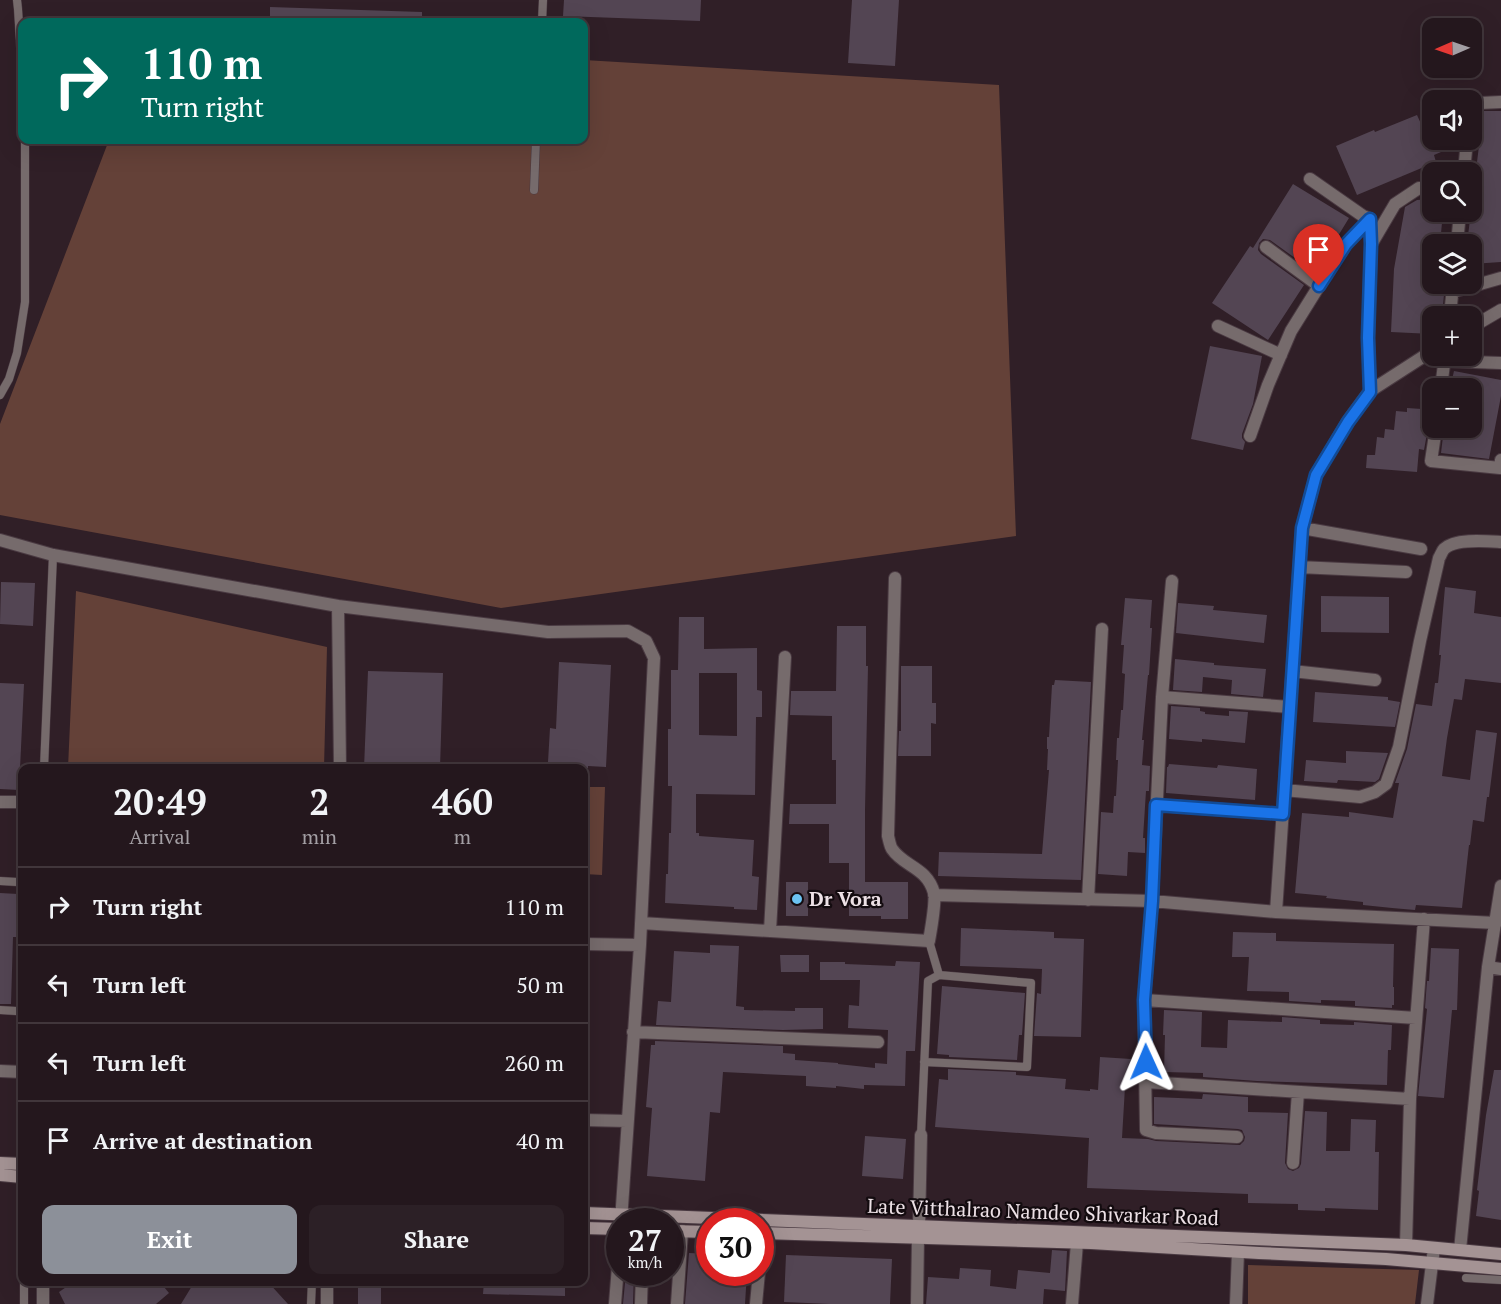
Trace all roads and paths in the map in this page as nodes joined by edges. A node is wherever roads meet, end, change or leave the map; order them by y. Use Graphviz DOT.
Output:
graph roads {
  1 [pos="17,0"];
  2 [pos="543,0"];
  3 [pos="19,18"];
  4 [pos="542,18"];
  5 [pos="1501,102"];
  6 [pos="1482,103"];
  7 [pos="25,144"];
  8 [pos="536,144"];
  9 [pos="1310,179"];
  10 [pos="1419,188"];
  11 [pos="534,190"];
  12 [pos="1370,219"];
  13 [pos="1371,244"];
  14 [pos="1266,247"];
  15 [pos="1501,278"];
  16 [pos="1482,282"];
  17 [pos="1319,286"];
  18 [pos="1501,310"];
  19 [pos="1482,321"];
  20 [pos="1218,326"];
  21 [pos="1281,355"];
  22 [pos="1422,358"];
  23 [pos="1482,361"];
  24 [pos="1501,363"];
  25 [pos="1370,392"];
  26 [pos="0,395"];
  27 [pos="1250,436"];
  28 [pos="1434,438"];
  29 [pos="1501,460"];
  30 [pos="1302,528"];
  31 [pos="0,540"];
  32 [pos="1501,542"];
  33 [pos="1421,549"];
  34 [pos="53,555"];
  35 [pos="1299,567"];
  36 [pos="1406,572"];
  37 [pos="895,578"];
  38 [pos="1172,581"];
  39 [pos="338,606"];
  40 [pos="1102,629"];
  41 [pos="785,657"];
  42 [pos="1292,670"];
  43 [pos="1375,680"];
  44 [pos="1162,697"];
  45 [pos="1290,707"];
  46 [pos="44,764"];
  47 [pos="340,764"];
  48 [pos="1284,790"];
  49 [pos="0,802"];
  50 [pos="18,802"];
  51 [pos="1156,805"];
  52 [pos="1283,814"];
  53 [pos="0,881"];
  54 [pos="17,882"];
  55 [pos="1501,886"];
  56 [pos="934,895"];
  57 [pos="1088,900"];
  58 [pos="1152,901"];
  59 [pos="1276,912"];
  60 [pos="1424,919"];
  61 [pos="640,923"];
  62 [pos="1496,923"];
  63 [pos="770,931"];
  64 [pos="930,941"];
  65 [pos="588,944"];
  66 [pos="640,945"];
  67 [pos="1495,968"];
  68 [pos="939,975"];
  69 [pos="1144,1000"];
  70 [pos="0,1010"];
  71 [pos="16,1011"];
  72 [pos="1416,1018"];
  73 [pos="633,1032"];
  74 [pos="878,1042"];
  75 [pos="924,1062"];
  76 [pos="0,1071"];
  77 [pos="18,1072"];
  78 [pos="1146,1082"];
  79 [pos="1298,1092"];
  80 [pos="1410,1099"];
  81 [pos="588,1120"];
  82 [pos="627,1121"];
  83 [pos="921,1135"];
  84 [pos="1237,1137"];
  85 [pos="0,1163"];
  86 [pos="1293,1163"];
  87 [pos="18,1164"];
  88 [pos="0,1175"];
  89 [pos="18,1176"];
  90 [pos="622,1208"];
  91 [pos="588,1214"];
  92 [pos="606,1216"];
  93 [pos="684,1221"];
  94 [pos="588,1228"];
  95 [pos="606,1229"];
  96 [pos="918,1232"];
  97 [pos="774,1233"];
  98 [pos="1077,1243"];
  99 [pos="1406,1245"];
  100 [pos="1434,1248"];
  101 [pos="1460,1250"];
  102 [pos="1238,1252"];
  103 [pos="1501,1254"];
  104 [pos="1432,1263"];
  105 [pos="1501,1269"];
  106 [pos="1466,1278"];
  107 [pos="1501,1280"];
  108 [pos="24,1286"];
  109 [pos="43,1286"];
  110 [pos="312,1286"];
  111 [pos="327,1286"];
  112 [pos="616,1286"];
  113 [pos="642,1286"];
  114 [pos="677,1286"];
  115 [pos="758,1286"];
  116 [pos="24,1304"];
  117 [pos="43,1304"];
  118 [pos="310,1304"];
  119 [pos="327,1304"];
  120 [pos="615,1304"];
  121 [pos="641,1304"];
  122 [pos="677,1304"];
  123 [pos="756,1304"];
  124 [pos="916,1304"];
  125 [pos="1071,1304"];
  126 [pos="1236,1304"];
  127 [pos="1427,1304"];
  1 -- 3 [label="lane"];
  2 -- 4 [label="lane"];
  5 -- 6 [label="street"];
  7 -- 26 [label="lane"];
  8 -- 11 [label="lane"];
  9 -- 12 [label="street"];
  10 -- 13 [label="street"];
  12 -- 13 [label="street"];
  12 -- 17 [label="street"];
  13 -- 25 [label="street"];
  14 -- 17 [label="street"];
  15 -- 16 [label="street"];
  17 -- 21 [label="street"];
  18 -- 19 [label="street"];
  20 -- 21 [label="street"];
  21 -- 27 [label="street"];
  22 -- 25 [label="street"];
  23 -- 24 [label="street"];
  25 -- 30 [label="street"];
  28 -- 29 [label="street"];
  30 -- 33 [label="street"];
  30 -- 35 [label="street"];
  31 -- 34 [label="street"];
  32 -- 48 [label="street"];
  34 -- 39 [label="street"];
  34 -- 46 [label="lane"];
  35 -- 36 [label="street"];
  35 -- 42 [label="street"];
  37 -- 56 [label="street"];
  38 -- 44 [label="street"];
  39 -- 47 [label="street"];
  39 -- 61 [label="street"];
  40 -- 57 [label="street"];
  41 -- 63 [label="street"];
  42 -- 43 [label="street"];
  42 -- 45 [label="street"];
  44 -- 45 [label="street"];
  44 -- 51 [label="street"];
  45 -- 48 [label="street"];
  48 -- 52 [label="street"];
  49 -- 50 [label="street"];
  51 -- 52 [label="street"];
  51 -- 58 [label="street"];
  52 -- 59 [label="street"];
  53 -- 54 [label="lane"];
  55 -- 62 [label="street"];
  56 -- 57 [label="street"];
  56 -- 64 [label="street"];
  57 -- 58 [label="street"];
  58 -- 59 [label="street"];
  58 -- 69 [label="street"];
  59 -- 60 [label="street"];
  60 -- 62 [label="street"];
  60 -- 72 [label="street"];
  61 -- 63 [label="street"];
  61 -- 66 [label="street"];
  62 -- 67 [label="street"];
  63 -- 64 [label="street"];
  64 -- 68 [label="lane"];
  65 -- 66 [label="street"];
  66 -- 73 [label="street"];
  67 -- 101 [label="street"];
  68 -- 75 [label="lane"];
  68 -- 75 [label="lane"];
  69 -- 72 [label="street"];
  69 -- 78 [label="street"];
  70 -- 71 [label="lane"];
  72 -- 80 [label="street"];
  73 -- 74 [label="street"];
  73 -- 82 [label="street"];
  75 -- 83 [label="lane"];
  76 -- 77 [label="street"];
  78 -- 79 [label="street"];
  78 -- 84 [label="street"];
  79 -- 80 [label="street"];
  79 -- 86 [label="street"];
  80 -- 99 [label="street"];
  81 -- 82 [label="street"];
  82 -- 90 [label="street"];
  83 -- 96 [label="street"];
  85 -- 87 [label="main road"];
  88 -- 89 [label="main road"];
  91 -- 92 [label="main road, Late Vitthalrao Namdeo Shivarkar Road"];
  93 -- 96 [label="main road, Late Vitthalrao Namdeo Shivarkar Road"];
  94 -- 95 [label="main road"];
  96 -- 97 [label="main road, Late Vitthalrao Namdeo Shivarkar Road"];
  96 -- 98 [label="main road, Late Vitthalrao Namdeo Shivarkar Road"];
  96 -- 99 [label="main road, Late Vitthalrao Namdeo Shivarkar Road"];
  96 -- 124 [label="street"];
  98 -- 102 [label="main road, Late Vitthalrao Namdeo Shivarkar Road"];
  98 -- 125 [label="street"];
  99 -- 100 [label="main road, Late Vitthalrao Namdeo Shivarkar Road"];
  100 -- 101 [label="main road, Late Vitthalrao Namdeo Shivarkar Road"];
  100 -- 104 [label="street"];
  101 -- 103 [label="main road, Late Vitthalrao Namdeo Shivarkar Road"];
  102 -- 104 [label="main road, Late Vitthalrao Namdeo Shivarkar Road"];
  102 -- 126 [label="street"];
  104 -- 105 [label="main road, Late Vitthalrao Namdeo Shivarkar Road"];
  104 -- 127 [label="street"];
  106 -- 107 [label="lane"];
  108 -- 116 [label="lane"];
  109 -- 117 [label="street"];
  110 -- 118 [label="lane"];
  111 -- 119 [label="street"];
  112 -- 120 [label="street"];
  113 -- 121 [label="street"];
  114 -- 122 [label="street"];
  115 -- 123 [label="street"];
}
